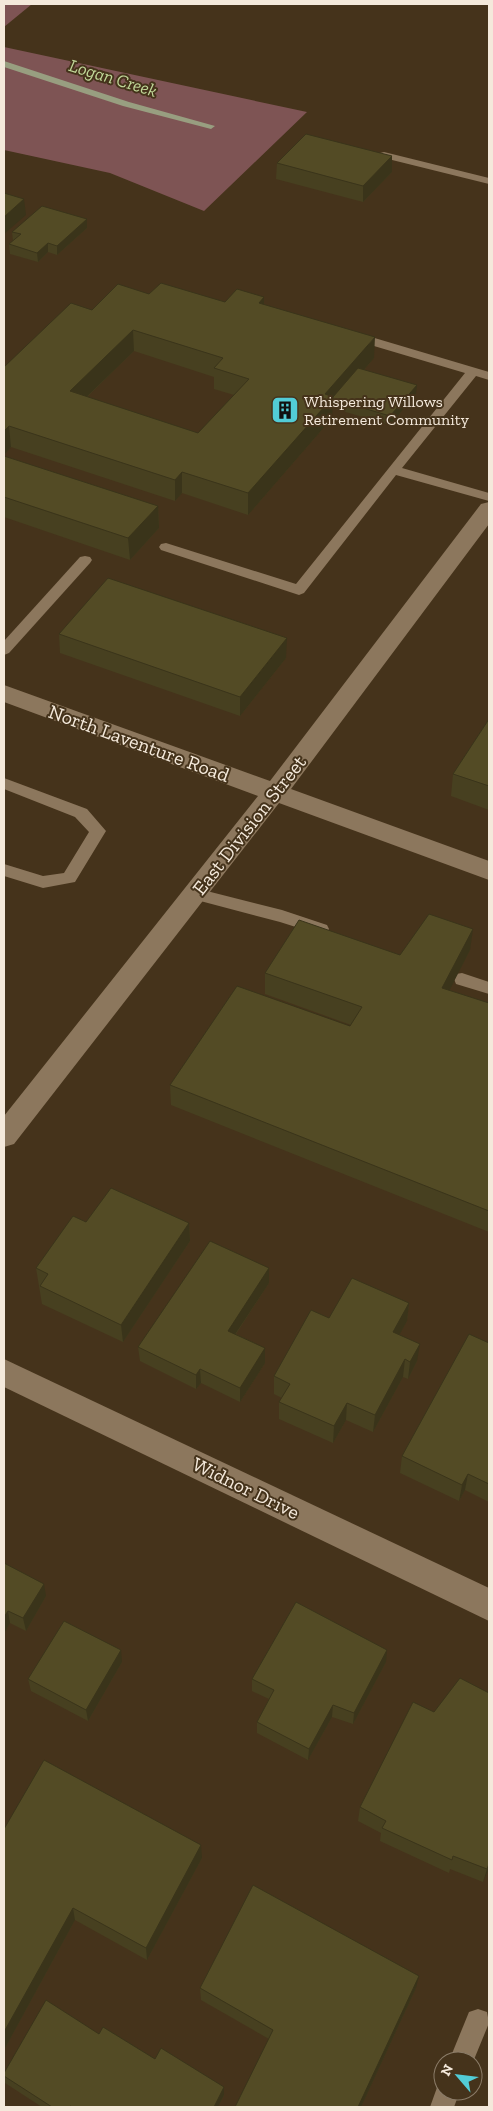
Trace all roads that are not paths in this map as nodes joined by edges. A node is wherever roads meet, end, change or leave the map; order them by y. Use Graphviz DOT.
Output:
graph roads {
  1 [pos="384,155"];
  2 [pos="489,181"];
  3 [pos="340,331"];
  4 [pos="473,371"];
  5 [pos="489,376"];
  6 [pos="393,470"];
  7 [pos="488,509"];
  8 [pos="166,547"];
  9 [pos="85,560"];
  10 [pos="4,650"];
  11 [pos="4,693"];
  12 [pos="4,783"];
  13 [pos="275,792"];
  14 [pos="4,870"];
  15 [pos="489,871"];
  16 [pos="195,894"];
  17 [pos="337,935"];
  18 [pos="462,978"];
  19 [pos="489,988"];
  20 [pos="4,1136"];
  21 [pos="4,1372"];
  22 [pos="489,1605"];
  23 [pos="478,2021"];
  24 [pos="465,2051"];
  1 -- 2 [label="lane"];
  3 -- 4 [label="lane"];
  4 -- 5 [label="lane"];
  4 -- 6 [label="lane"];
  6 -- 7 [label="lane"];
  6 -- 8 [label="lane"];
  7 -- 13 [label="street, East Division Street"];
  9 -- 10 [label="lane"];
  11 -- 13 [label="street, North Laventure Road"];
  12 -- 14 [label="lane"];
  13 -- 15 [label="street, North Laventure Road"];
  13 -- 16 [label="street, East Division Street"];
  16 -- 17 [label="lane"];
  16 -- 20 [label="street, East Division Street"];
  18 -- 19 [label="lane"];
  21 -- 22 [label="street, Widnor Drive"];
  23 -- 24 [label="lane"];
}
